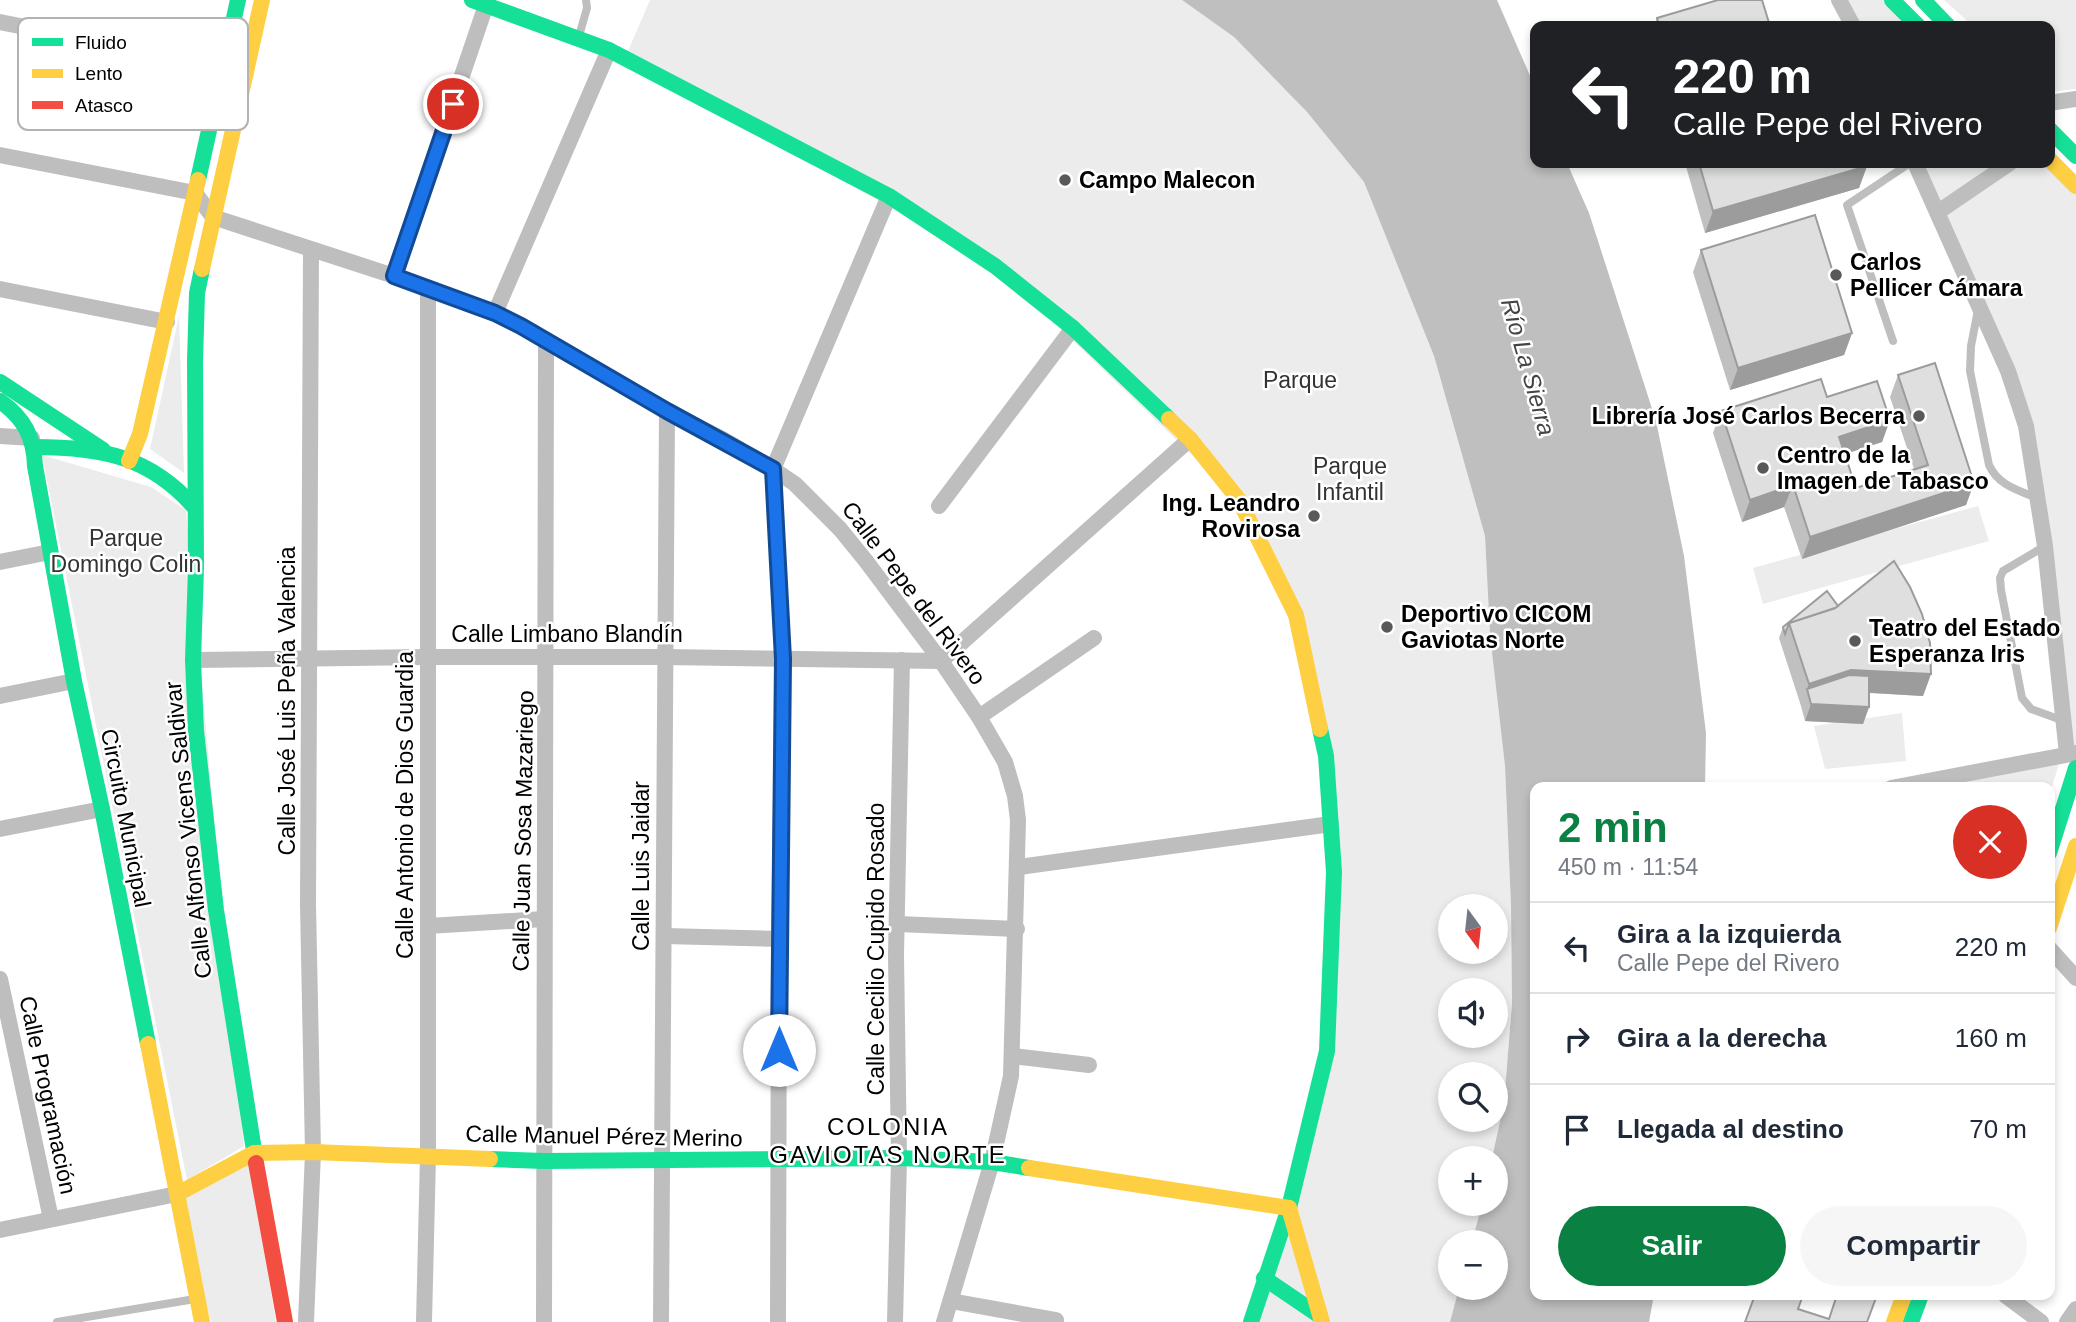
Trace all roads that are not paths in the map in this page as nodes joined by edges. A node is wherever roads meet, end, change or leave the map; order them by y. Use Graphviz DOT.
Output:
graph roads {
  1 [pos="238,0"];
  2 [pos="262,0"];
  3 [pos="586,0"];
  4 [pos="1839,0"];
  5 [pos="1892,0"];
  6 [pos="1923,0"];
  7 [pos="479,3"];
  8 [pos="234,18"];
  9 [pos="1850,21"];
  10 [pos="1913,21"];
  11 [pos="1943,21"];
  12 [pos="0,22"];
  13 [pos="18,26"];
  14 [pos="578,39"];
  15 [pos="609,50"];
  16 [pos="248,62"];
  17 [pos="2076,99"];
  18 [pos="2055,102"];
  19 [pos="208,130"];
  20 [pos="233,130"];
  21 [pos="2055,135"];
  22 [pos="0,155"];
  23 [pos="2076,156"];
  24 [pos="2055,165"];
  25 [pos="1904,168"];
  26 [pos="1915,168"];
  27 [pos="2003,168"];
  28 [pos="2076,186"];
  29 [pos="195,193"];
  30 [pos="889,196"];
  31 [pos="1938,212"];
  32 [pos="213,217"];
  33 [pos="311,250"];
  34 [pos="394,276"];
  35 [pos="0,289"];
  36 [pos="428,289"];
  37 [pos="1979,306"];
  38 [pos="495,313"];
  39 [pos="167,322"];
  40 [pos="1073,328"];
  41 [pos="546,340"];
  42 [pos="1893,341"];
  43 [pos="0,382"];
  44 [pos="0,401"];
  45 [pos="667,411"];
  46 [pos="0,436"];
  47 [pos="1190,439"];
  48 [pos="33,443"];
  49 [pos="106,452"];
  50 [pos="129,461"];
  51 [pos="773,469"];
  52 [pos="2039,499"];
  53 [pos="939,506"];
  54 [pos="195,508"];
  55 [pos="2045,546"];
  56 [pos="50,551"];
  57 [pos="0,562"];
  58 [pos="1094,638"];
  59 [pos="428,657"];
  60 [pos="547,657"];
  61 [pos="665,657"];
  62 [pos="783,659"];
  63 [pos="192,660"];
  64 [pos="310,660"];
  65 [pos="902,660"];
  66 [pos="941,661"];
  67 [pos="74,681"];
  68 [pos="0,696"];
  69 [pos="979,717"];
  70 [pos="2064,721"];
  71 [pos="2073,758"];
  72 [pos="1927,782"];
  73 [pos="102,809"];
  74 [pos="1331,824"];
  75 [pos="0,829"];
  76 [pos="2055,829"];
  77 [pos="2076,846"];
  78 [pos="1019,867"];
  79 [pos="2055,910"];
  80 [pos="544,919"];
  81 [pos="898,924"];
  82 [pos="428,926"];
  83 [pos="1017,929"];
  84 [pos="664,936"];
  85 [pos="779,939"];
  86 [pos="2055,955"];
  87 [pos="2076,978"];
  88 [pos="0,979"];
  89 [pos="1013,1056"];
  90 [pos="1089,1065"];
  91 [pos="313,1152"];
  92 [pos="254,1153"];
  93 [pos="428,1156"];
  94 [pos="899,1158"];
  95 [pos="662,1160"];
  96 [pos="544,1161"];
  97 [pos="780,1161"];
  98 [pos="992,1162"];
  99 [pos="177,1194"];
  100 [pos="1289,1208"];
  101 [pos="51,1219"];
  102 [pos="0,1230"];
  103 [pos="1264,1279"];
  104 [pos="198,1298"];
  105 [pos="1902,1300"];
  106 [pos="1919,1300"];
  107 [pos="2012,1300"];
  108 [pos="951,1301"];
  109 [pos="2076,1310"];
  110 [pos="1321,1319"];
  111 [pos="1056,1320"];
  112 [pos="57,1322"];
  113 [pos="202,1322"];
  114 [pos="285,1322"];
  115 [pos="306,1322"];
  116 [pos="424,1322"];
  117 [pos="544,1322"];
  118 [pos="661,1322"];
  119 [pos="778,1322"];
  120 [pos="895,1322"];
  121 [pos="944,1322"];
  122 [pos="1251,1322"];
  123 [pos="1894,1322"];
  124 [pos="1911,1322"];
  125 [pos="2041,1322"];
  126 [pos="2067,1322"];
  1 -- 8 [label="main road"];
  2 -- 16 [label="main road, Calle Alfonso Vicens Saldivar"];
  3 -- 14 [label="lane"];
  4 -- 9 [label="street"];
  5 -- 10 [label="main road"];
  6 -- 11 [label="main road"];
  7 -- 14 [label="main road"];
  7 -- 34 [label="street"];
  12 -- 13 [label="street"];
  14 -- 15 [label="main road"];
  15 -- 30 [label="main road"];
  15 -- 38 [label="street"];
  17 -- 18 [label="street"];
  19 -- 29 [label="main road"];
  20 -- 32 [label="main road, Calle Alfonso Vicens Saldivar"];
  21 -- 23 [label="main road"];
  22 -- 29 [label="street"];
  24 -- 28 [label="main road"];
  25 -- 42 [label="lane"];
  26 -- 31 [label="street"];
  27 -- 31 [label="street"];
  29 -- 32 [label="street"];
  29 -- 39 [label="main road"];
  30 -- 40 [label="main road"];
  30 -- 51 [label="street"];
  31 -- 37 [label="street"];
  32 -- 33 [label="street, Calle Pepe del Rivero"];
  32 -- 54 [label="main road, Calle Alfonso Vicens Saldivar"];
  33 -- 34 [label="street, Calle Pepe del Rivero"];
  33 -- 64 [label="street, Calle José Luis Peña Valencia"];
  34 -- 36 [label="street, Calle Pepe del Rivero"];
  35 -- 39 [label="street"];
  36 -- 38 [label="street, Calle Pepe del Rivero"];
  36 -- 59 [label="street, Calle Antonio de Dios Guardia"];
  37 -- 52 [label="street"];
  37 -- 52 [label="lane"];
  38 -- 41 [label="street, Calle Pepe del Rivero"];
  39 -- 50 [label="main road"];
  40 -- 47 [label="main road"];
  40 -- 53 [label="street"];
  41 -- 45 [label="street, Calle Pepe del Rivero"];
  41 -- 60 [label="street, Calle Juan Sosa Mazariego"];
  43 -- 49 [label="main road"];
  44 -- 48 [label="main road"];
  45 -- 51 [label="street, Calle Pepe del Rivero"];
  45 -- 61 [label="street, Calle Luis Jaidar"];
  46 -- 48 [label="street"];
  47 -- 66 [label="street"];
  47 -- 74 [label="main road"];
  48 -- 49 [label="main road"];
  48 -- 56 [label="main road, Circuito Municipal"];
  49 -- 50 [label="main road"];
  50 -- 54 [label="main road"];
  51 -- 62 [label="street"];
  51 -- 66 [label="street, Calle Pepe del Rivero"];
  52 -- 55 [label="street"];
  54 -- 63 [label="main road, Calle Alfonso Vicens Saldivar"];
  55 -- 70 [label="street"];
  55 -- 70 [label="lane"];
  56 -- 57 [label="street"];
  56 -- 67 [label="main road, Circuito Municipal"];
  58 -- 69 [label="street"];
  59 -- 60 [label="street, Calle Limbano Blandín"];
  59 -- 64 [label="street, Calle Limbano Blandín"];
  59 -- 82 [label="street, Calle Antonio de Dios Guardia"];
  60 -- 61 [label="street, Calle Limbano Blandín"];
  60 -- 80 [label="street, Calle Juan Sosa Mazariego"];
  61 -- 62 [label="street, Calle Limbano Blandín"];
  61 -- 84 [label="street, Calle Luis Jaidar"];
  62 -- 65 [label="street, Calle Limbano Blandín"];
  62 -- 85 [label="street"];
  63 -- 64 [label="street, Calle Limbano Blandín"];
  63 -- 92 [label="main road, Calle Alfonso Vicens Saldivar"];
  64 -- 91 [label="street, Calle José Luis Peña Valencia"];
  65 -- 66 [label="street, Calle Limbano Blandín"];
  65 -- 81 [label="street, Calle Cecilio Cupido Rosado"];
  66 -- 69 [label="street, Calle Pepe del Rivero"];
  67 -- 68 [label="street"];
  67 -- 73 [label="main road, Circuito Municipal"];
  69 -- 78 [label="street, Calle Pepe del Rivero"];
  70 -- 71 [label="street"];
  71 -- 72 [label="street"];
  71 -- 76 [label="main road"];
  73 -- 75 [label="street"];
  73 -- 99 [label="main road, Circuito Municipal"];
  74 -- 78 [label="street"];
  74 -- 100 [label="main road"];
  77 -- 79 [label="main road"];
  78 -- 83 [label="street, Calle Pepe del Rivero"];
  80 -- 82 [label="street"];
  80 -- 96 [label="street, Calle Juan Sosa Mazariego"];
  81 -- 83 [label="street"];
  81 -- 94 [label="street, Calle Cecilio Cupido Rosado"];
  82 -- 93 [label="street, Calle Antonio de Dios Guardia"];
  83 -- 89 [label="street, Calle Pepe del Rivero"];
  84 -- 85 [label="street"];
  84 -- 95 [label="street, Calle Luis Jaidar"];
  85 -- 97 [label="street"];
  86 -- 87 [label="street"];
  88 -- 101 [label="street, Calle Programación"];
  89 -- 90 [label="street"];
  89 -- 98 [label="street, Calle Pepe del Rivero"];
  91 -- 92 [label="main road, Calle Manuel Pérez Merino"];
  91 -- 93 [label="main road, Calle Manuel Pérez Merino"];
  91 -- 115 [label="street, Calle José Luis Peña Valencia"];
  92 -- 99 [label="main road, Calle Manuel Pérez Merino"];
  92 -- 114 [label="main road, Calle Alfonso Vicens Saldivar"];
  93 -- 96 [label="main road, Calle Manuel Pérez Merino"];
  93 -- 116 [label="street, Calle Antonio de Dios Guardia"];
  94 -- 97 [label="main road, Calle Manuel Pérez Merino"];
  94 -- 98 [label="main road, Calle Manuel Pérez Merino"];
  94 -- 120 [label="street, Calle Cecilio Cupido Rosado"];
  95 -- 96 [label="main road, Calle Manuel Pérez Merino"];
  95 -- 97 [label="main road, Calle Manuel Pérez Merino"];
  95 -- 118 [label="street, Calle Luis Jaidar"];
  96 -- 117 [label="street, Calle Juan Sosa Mazariego"];
  97 -- 119 [label="street"];
  98 -- 100 [label="main road, Calle Manuel Pérez Merino"];
  98 -- 108 [label="street, Calle Pepe del Rivero"];
  99 -- 101 [label="street"];
  99 -- 104 [label="main road"];
  100 -- 103 [label="main road"];
  100 -- 110 [label="main road"];
  101 -- 102 [label="street"];
  103 -- 110 [label="main road"];
  103 -- 122 [label="main road"];
  104 -- 112 [label="lane"];
  104 -- 113 [label="main road"];
  105 -- 123 [label="main road"];
  106 -- 124 [label="main road"];
  107 -- 125 [label="street"];
  108 -- 111 [label="street"];
  108 -- 121 [label="street, Calle Pepe del Rivero"];
  109 -- 126 [label="street"];
}
